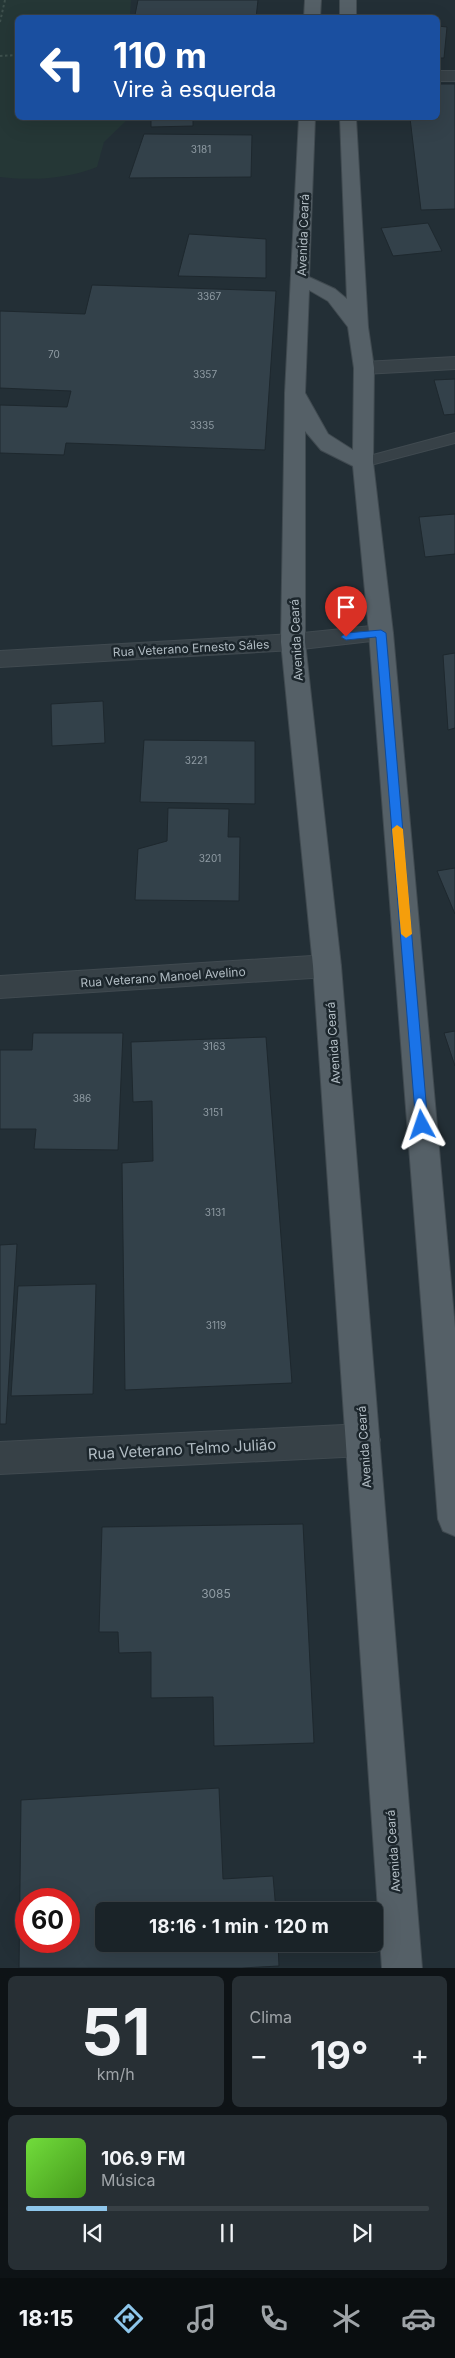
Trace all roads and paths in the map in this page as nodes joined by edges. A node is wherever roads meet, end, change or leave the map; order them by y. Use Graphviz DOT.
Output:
graph roads {
  1 [pos="5,0"];
  2 [pos="313,0"];
  3 [pos="348,0"];
  4 [pos="312,15"];
  5 [pos="348,15"];
  6 [pos="0,22"];
  7 [pos="15,55"];
  8 [pos="0,56"];
  9 [pos="440,76"];
  10 [pos="455,76"];
  11 [pos="307,120"];
  12 [pos="348,120"];
  13 [pos="301,280"];
  14 [pos="358,326"];
  15 [pos="455,363"];
  16 [pos="364,368"];
  17 [pos="295,392"];
  18 [pos="455,438"];
  19 [pos="363,462"];
  20 [pos="381,633"];
  21 [pos="293,642"];
  22 [pos="0,659"];
  23 [pos="327,966"];
  24 [pos="0,987"];
  25 [pos="364,1440"];
  26 [pos="0,1458"];
  27 [pos="455,1519"];
  28 [pos="402,1968"];
  1 -- 6 [label="path"];
  2 -- 4 [label="main road"];
  3 -- 5 [label="main road"];
  7 -- 8 [label="path"];
  9 -- 10 [label="street"];
  11 -- 13 [label="main road, Avenida Ceará"];
  12 -- 14 [label="main road"];
  13 -- 14 [label="main road"];
  13 -- 17 [label="main road, Avenida Ceará"];
  14 -- 16 [label="main road"];
  15 -- 16 [label="street"];
  16 -- 19 [label="main road"];
  17 -- 19 [label="main road"];
  17 -- 21 [label="main road, Avenida Ceará"];
  18 -- 19 [label="lane"];
  19 -- 20 [label="main road"];
  20 -- 21 [label="street, Rua Veterano Ernesto Sáles"];
  20 -- 27 [label="main road"];
  21 -- 22 [label="street, Rua Veterano Ernesto Sáles"];
  21 -- 23 [label="main road, Avenida Ceará"];
  23 -- 24 [label="street, Rua Veterano Manoel Avelino"];
  23 -- 25 [label="main road, Avenida Ceará"];
  25 -- 26 [label="street, Rua Veterano Telmo Julião"];
  25 -- 28 [label="main road, Avenida Ceará"];
}
